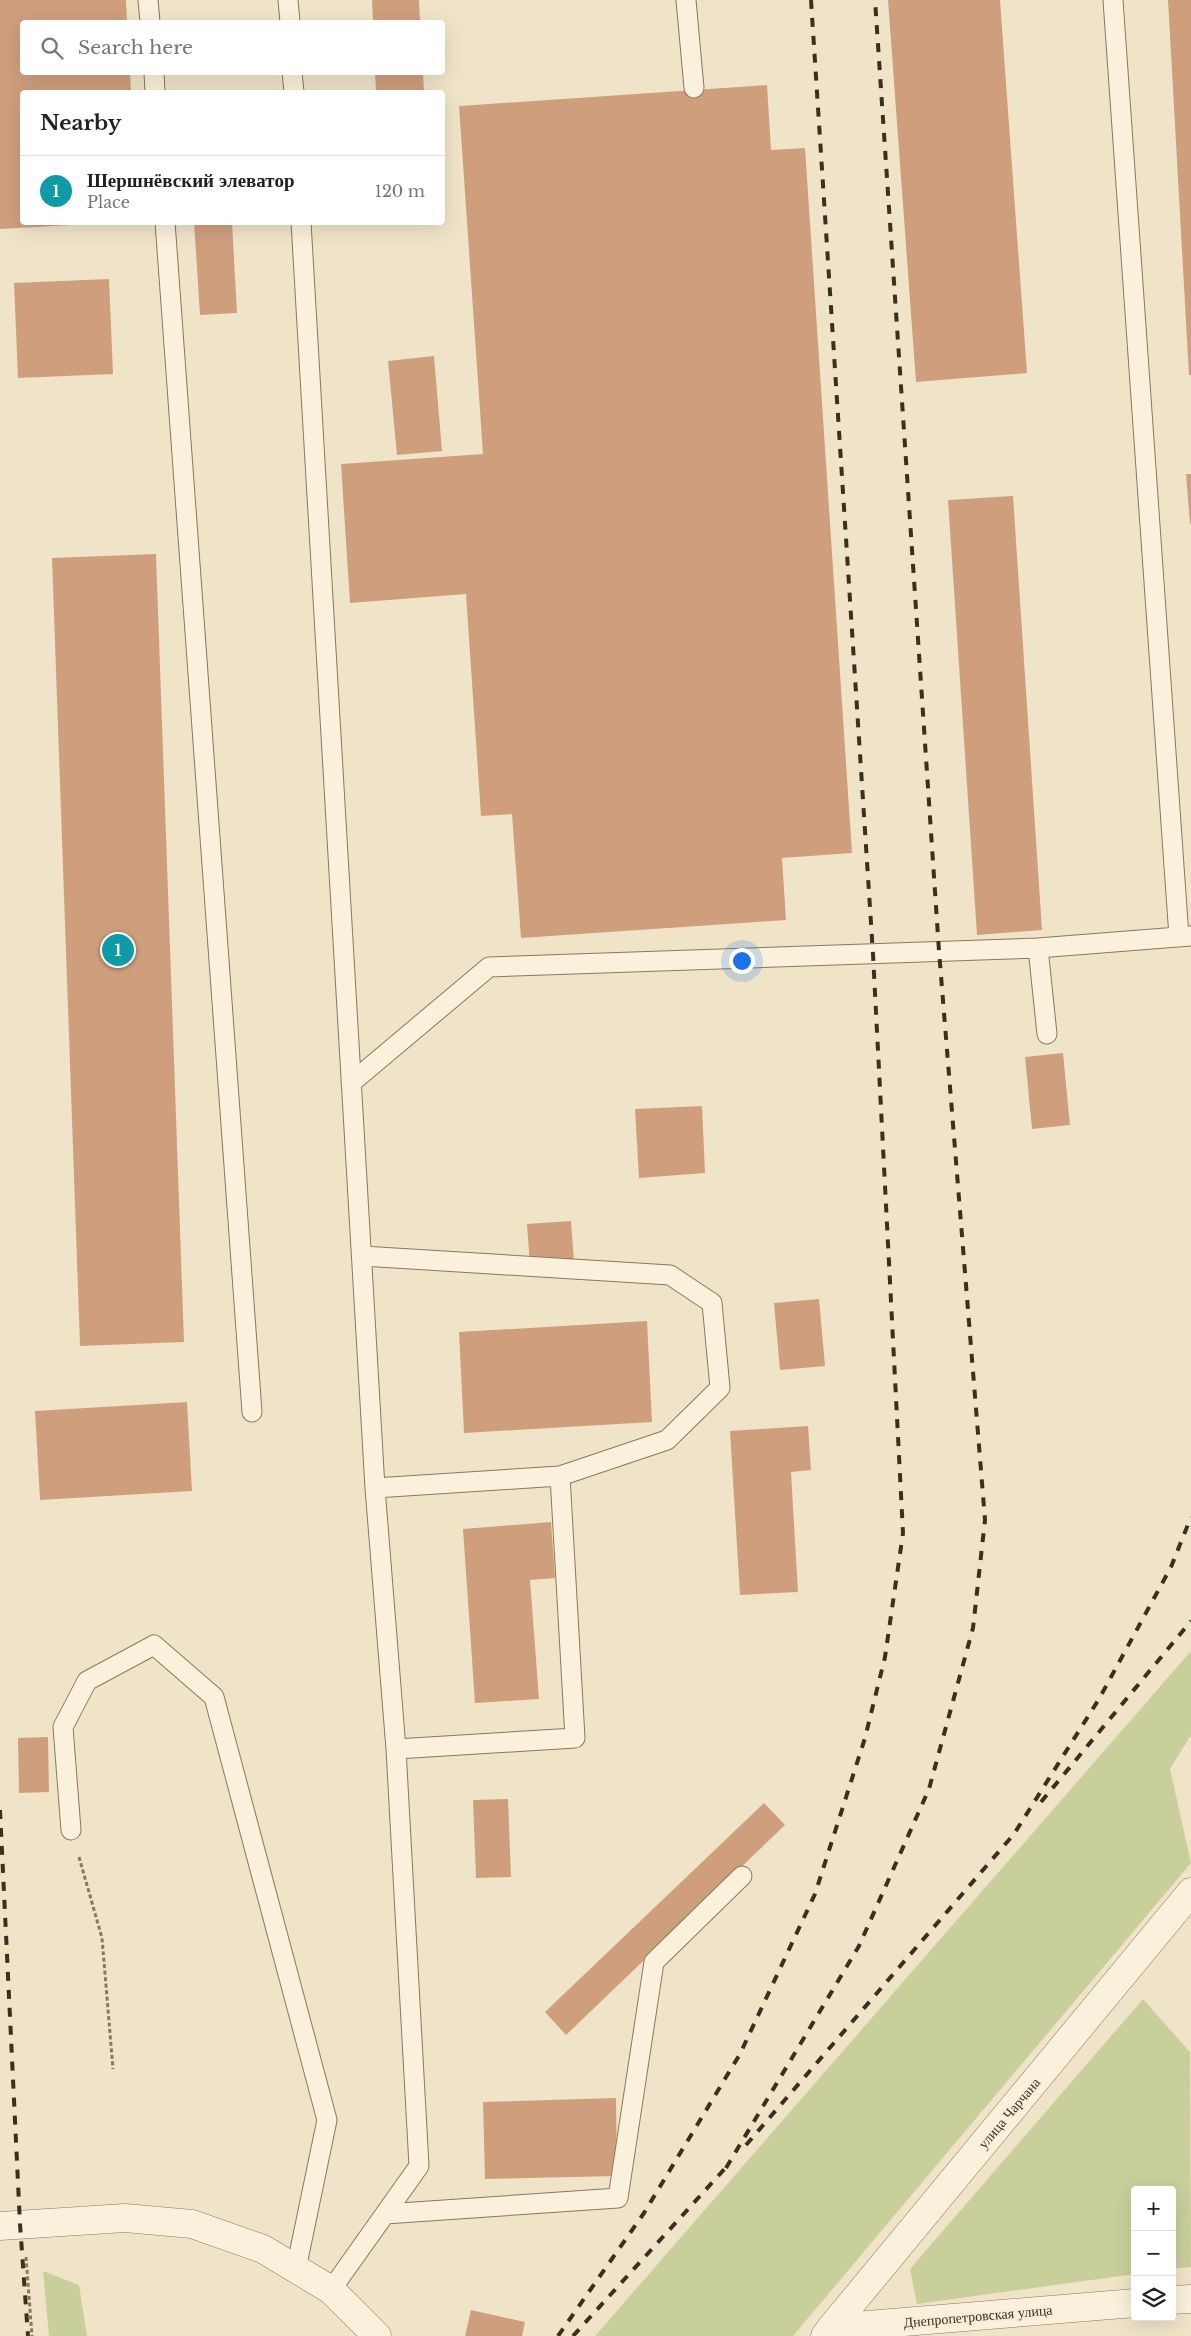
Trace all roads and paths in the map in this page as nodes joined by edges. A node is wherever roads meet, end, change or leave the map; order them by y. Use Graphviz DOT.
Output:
graph roads {
  1 [pos="148,0"];
  2 [pos="288,0"];
  3 [pos="686,0"];
  4 [pos="1113,0"];
  5 [pos="150,20"];
  6 [pos="290,20"];
  7 [pos="154,75"];
  8 [pos="292,75"];
  9 [pos="694,88"];
  10 [pos="155,90"];
  11 [pos="294,90"];
  12 [pos="165,225"];
  13 [pos="301,225"];
  14 [pos="1185,936"];
  15 [pos="1038,948"];
  16 [pos="1046,1034"];
  17 [pos="351,1084"];
  18 [pos="362,1256"];
  19 [pos="252,1412"];
  20 [pos="560,1476"];
  21 [pos="375,1488"];
  22 [pos="396,1749"];
  23 [pos="71,1830"];
  24 [pos="742,1876"];
  25 [pos="1191,1892"];
  26 [pos="113,2069"];
  27 [pos="385,2214"];
  28 [pos="12,2225"];
  29 [pos="296,2269"];
  30 [pos="331,2290"];
  31 [pos="1191,2299"];
  32 [pos="1176,2300"];
  33 [pos="1131,2303"];
  34 [pos="829,2333"];
  35 [pos="32,2336"];
  36 [pos="377,2336"];
  1 -- 5 [label="lane"];
  2 -- 6 [label="lane"];
  3 -- 9 [label="lane"];
  4 -- 14 [label="lane"];
  7 -- 10 [label="lane"];
  8 -- 11 [label="lane"];
  12 -- 19 [label="lane"];
  13 -- 17 [label="lane"];
  14 -- 15 [label="lane"];
  15 -- 16 [label="lane"];
  15 -- 17 [label="lane"];
  17 -- 18 [label="lane"];
  18 -- 20 [label="lane"];
  18 -- 21 [label="lane"];
  20 -- 21 [label="lane"];
  20 -- 22 [label="lane"];
  21 -- 22 [label="lane"];
  22 -- 27 [label="lane"];
  23 -- 26 [label="path"];
  23 -- 29 [label="lane"];
  24 -- 27 [label="lane"];
  25 -- 34 [label="street, улица Чарчана"];
  27 -- 30 [label="lane"];
  28 -- 29 [label="street"];
  28 -- 35 [label="path"];
  29 -- 30 [label="street"];
  30 -- 36 [label="street"];
  31 -- 32 [label="street"];
  33 -- 34 [label="street, Днепропетровская улица"];
}
